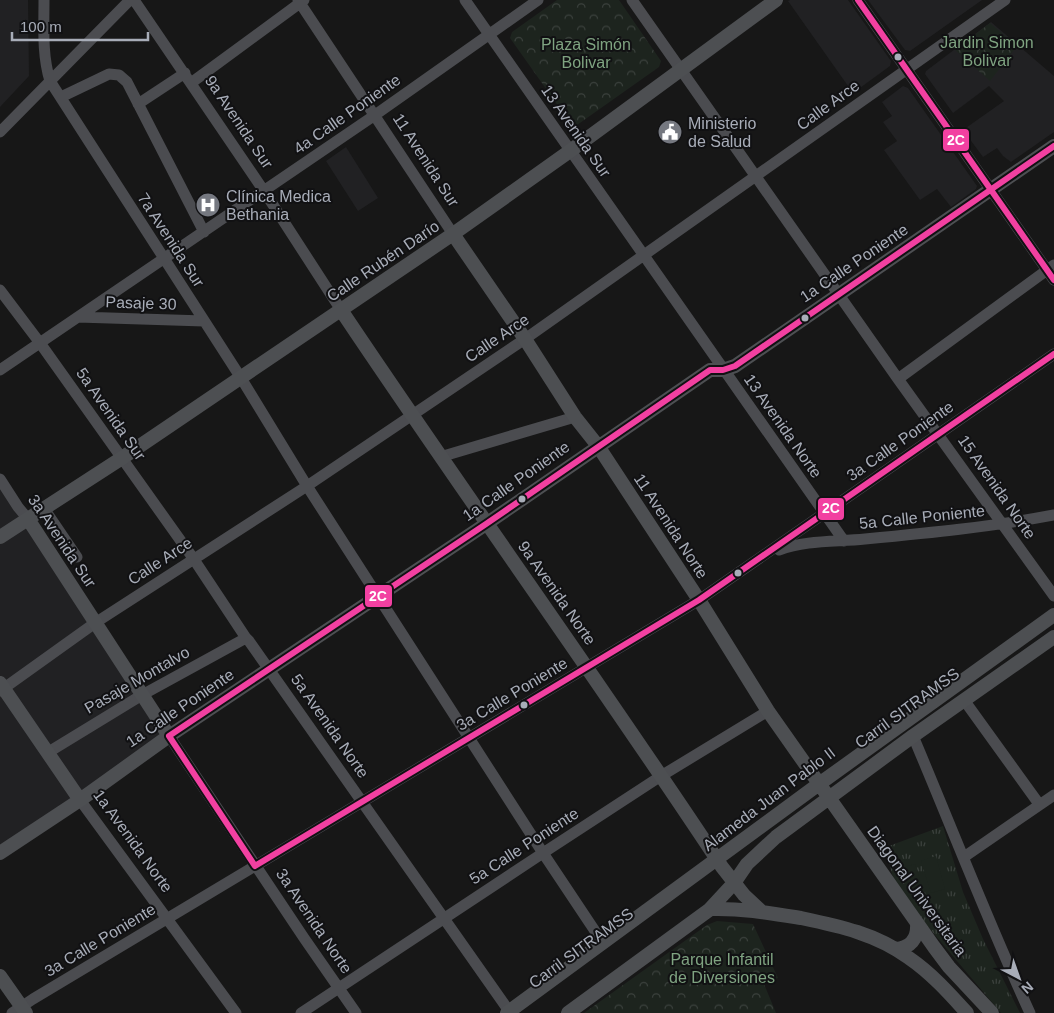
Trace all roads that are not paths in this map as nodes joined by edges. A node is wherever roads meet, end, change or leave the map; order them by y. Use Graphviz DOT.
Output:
graph roads {
  1 [pos="44,0"];
  2 [pos="132,0"];
  3 [pos="465,0"];
  4 [pos="538,0"];
  5 [pos="632,0"];
  6 [pos="776,0"];
  7 [pos="858,0"];
  8 [pos="1005,0"];
  9 [pos="301,1"];
  10 [pos="489,34"];
  11 [pos="907,68"];
  12 [pos="681,69"];
  13 [pos="188,78"];
  14 [pos="50,82"];
  15 [pos="61,97"];
  16 [pos="138,104"];
  17 [pos="375,115"];
  18 [pos="0,132"];
  19 [pos="1054,146"];
  20 [pos="570,151"];
  21 [pos="757,176"];
  22 [pos="264,191"];
  23 [pos="991,191"];
  24 [pos="204,232"];
  25 [pos="453,234"];
  26 [pos="644,256"];
  27 [pos="164,259"];
  28 [pos="1052,272"];
  29 [pos="0,290"];
  30 [pos="840,294"];
  31 [pos="341,310"];
  32 [pos="78,317"];
  33 [pos="204,321"];
  34 [pos="525,339"];
  35 [pos="40,343"];
  36 [pos="1054,354"];
  37 [pos="0,370"];
  38 [pos="723,370"];
  39 [pos="241,378"];
  40 [pos="898,379"];
  41 [pos="412,416"];
  42 [pos="575,417"];
  43 [pos="939,434"];
  44 [pos="598,446"];
  45 [pos="122,458"];
  46 [pos="440,458"];
  47 [pos="0,479"];
  48 [pos="307,486"];
  49 [pos="45,510"];
  50 [pos="824,514"];
  51 [pos="1054,516"];
  52 [pos="28,519"];
  53 [pos="486,524"];
  54 [pos="1004,525"];
  55 [pos="0,537"];
  56 [pos="844,541"];
  57 [pos="765,555"];
  58 [pos="77,557"];
  59 [pos="193,558"];
  60 [pos="379,596"];
  61 [pos="1054,596"];
  62 [pos="699,600"];
  63 [pos="1054,615"];
  64 [pos="95,623"];
  65 [pos="1054,625"];
  66 [pos="1054,637"];
  67 [pos="246,638"];
  68 [pos="588,667"];
  69 [pos="269,669"];
  70 [pos="1,687"];
  71 [pos="142,695"];
  72 [pos="964,700"];
  73 [pos="768,711"];
  74 [pos="169,736"];
  75 [pos="913,736"];
  76 [pos="470,738"];
  77 [pos="46,753"];
  78 [pos="662,776"];
  79 [pos="824,790"];
  80 [pos="1054,794"];
  81 [pos="80,800"];
  82 [pos="364,802"];
  83 [pos="1039,804"];
  84 [pos="0,853"];
  85 [pos="543,853"];
  86 [pos="964,857"];
  87 [pos="255,866"];
  88 [pos="726,872"];
  89 [pos="710,909"];
  90 [pos="761,911"];
  91 [pos="168,919"];
  92 [pos="444,919"];
  93 [pos="917,924"];
  94 [pos="603,943"];
  95 [pos="896,949"];
  96 [pos="949,967"];
  97 [pos="0,976"];
  98 [pos="936,980"];
  99 [pos="338,988"];
  100 [pos="20,1011"];
  101 [pos="512,1012"];
  102 [pos="236,1013"];
  103 [pos="301,1013"];
  104 [pos="356,1013"];
  105 [pos="556,1013"];
  106 [pos="568,1013"];
  107 [pos="967,1013"];
  108 [pos="992,1013"];
  109 [pos="1030,1013"];
  1 -- 14 [label="street, 7a Avenida Sur"];
  2 -- 13 [label="street, 9a Avenida Sur"];
  2 -- 14 [label="street"];
  3 -- 10 [label="street, 13 Avenida Sur"];
  4 -- 10 [label="street, 4a Calle Poniente"];
  5 -- 12 [label="street, 15 Avenida Norte"];
  6 -- 12 [label="main road, Calle Rubén Darío"];
  7 -- 11 [label="street"];
  8 -- 11 [label="street, Calle Arce"];
  9 -- 13 [label="street"];
  9 -- 17 [label="street, 11 Avenida Sur"];
  10 -- 17 [label="street, 4a Calle Poniente"];
  10 -- 20 [label="street, 13 Avenida Sur"];
  11 -- 21 [label="street, Calle Arce"];
  11 -- 23 [label="street"];
  12 -- 20 [label="main road, Calle Rubén Darío"];
  12 -- 21 [label="street, 15 Avenida Norte"];
  13 -- 16 [label="street"];
  13 -- 22 [label="street, 9a Avenida Sur"];
  14 -- 15 [label="street, 7a Avenida Sur"];
  14 -- 18 [label="street"];
  15 -- 16 [label="street"];
  15 -- 27 [label="street, 7a Avenida Sur"];
  16 -- 24 [label="street"];
  17 -- 22 [label="street, 4a Calle Poniente"];
  17 -- 25 [label="street, 11 Avenida Sur"];
  19 -- 23 [label="main road, 1a Calle Poniente"];
  20 -- 25 [label="main road, Calle Rubén Darío"];
  20 -- 26 [label="street, 13 Avenida Sur"];
  21 -- 26 [label="street, Calle Arce"];
  21 -- 30 [label="street, 15 Avenida Norte"];
  22 -- 24 [label="street, 4a Calle Poniente"];
  22 -- 31 [label="street, 9a Avenida Sur"];
  23 -- 28 [label="street"];
  23 -- 30 [label="main road, 1a Calle Poniente"];
  24 -- 27 [label="street, 4a Calle Poniente"];
  25 -- 31 [label="main road, Calle Rubén Darío"];
  25 -- 34 [label="main road, 11 Avenida Sur"];
  26 -- 34 [label="street, Calle Arce"];
  26 -- 38 [label="street, 13 Avenida Norte"];
  27 -- 32 [label="street, 4a Calle Poniente"];
  27 -- 33 [label="street, 7a Avenida Sur"];
  28 -- 40 [label="street"];
  29 -- 35 [label="street, 5a Avenida Sur"];
  30 -- 38 [label="main road, 1a Calle Poniente"];
  30 -- 40 [label="street, 15 Avenida Norte"];
  31 -- 39 [label="main road, Calle Rubén Darío"];
  31 -- 41 [label="main road, 9a Avenida Sur"];
  32 -- 33 [label="street, Pasaje 30"];
  32 -- 35 [label="street, 4a Calle Poniente"];
  33 -- 39 [label="street, 7a Avenida Sur"];
  34 -- 41 [label="street, Calle Arce"];
  34 -- 42 [label="main road, 11 Avenida Norte"];
  35 -- 37 [label="street, 4a Calle Poniente"];
  35 -- 45 [label="street, 5a Avenida Sur"];
  36 -- 43 [label="street, 3a Calle Poniente"];
  38 -- 44 [label="main road, 1a Calle Poniente"];
  38 -- 50 [label="street, 13 Avenida Norte"];
  39 -- 45 [label="main road, Calle Rubén Darío"];
  39 -- 48 [label="street, 7a Avenida Sur"];
  40 -- 43 [label="street, 15 Avenida Norte"];
  41 -- 46 [label="main road, 9a Avenida Norte"];
  41 -- 48 [label="street, Calle Arce"];
  42 -- 44 [label="main road, 11 Avenida Norte"];
  42 -- 46 [label="street"];
  43 -- 50 [label="street, 3a Calle Poniente"];
  43 -- 54 [label="street, 15 Avenida Norte"];
  44 -- 53 [label="main road, 1a Calle Poniente"];
  44 -- 62 [label="main road, 11 Avenida Norte"];
  45 -- 49 [label="main road, Calle Rubén Darío"];
  45 -- 59 [label="street, 5a Avenida Sur"];
  46 -- 53 [label="main road, 9a Avenida Norte"];
  47 -- 52 [label="street, 3a Avenida Sur"];
  48 -- 59 [label="street, Calle Arce"];
  48 -- 60 [label="street, 7a Avenida Sur"];
  49 -- 52 [label="main road, Calle Rubén Darío"];
  49 -- 58 [label="street"];
  50 -- 56 [label="street, 13 Avenida Norte"];
  50 -- 57 [label="street, 3a Calle Poniente"];
  51 -- 54 [label="street, 5a Calle Poniente"];
  52 -- 55 [label="main road, Calle Rubén Darío"];
  52 -- 64 [label="main road, 3a Avenida Sur"];
  53 -- 60 [label="main road, 1a Calle Poniente"];
  53 -- 68 [label="main road, 9a Avenida Norte"];
  54 -- 56 [label="street, 5a Calle Poniente"];
  54 -- 61 [label="street, 15 Avenida Norte"];
  56 -- 57 [label="street, 5a Calle Poniente"];
  57 -- 62 [label="street, 3a Calle Poniente"];
  59 -- 64 [label="street, Calle Arce"];
  59 -- 67 [label="street, 5a Avenida Norte"];
  60 -- 69 [label="main road, 1a Calle Poniente"];
  60 -- 76 [label="street, 7a Avenida Sur"];
  62 -- 68 [label="street, 3a Calle Poniente"];
  62 -- 73 [label="main road, 11 Avenida Norte"];
  63 -- 79 [label="main road, Alameda Juan Pablo II"];
  64 -- 70 [label="street, Calle Arce"];
  64 -- 71 [label="main road, 3a Avenida Norte"];
  65 -- 79 [label="main road, Carril SITRAMSS"];
  66 -- 72 [label="main road, Alameda Juan Pablo II"];
  67 -- 69 [label="street, 5a Avenida Norte"];
  67 -- 71 [label="street, Pasaje Montalvo"];
  68 -- 76 [label="street, 3a Calle Poniente"];
  68 -- 78 [label="main road, 9a Avenida Norte"];
  69 -- 74 [label="main road, 1a Calle Poniente"];
  69 -- 82 [label="street, 5a Avenida Norte"];
  70 -- 77 [label="main road, 1a Avenida Norte"];
  71 -- 74 [label="main road, 3a Avenida Norte"];
  71 -- 77 [label="street, Pasaje Montalvo"];
  72 -- 75 [label="main road, Alameda Juan Pablo II"];
  72 -- 83 [label="street"];
  73 -- 78 [label="street, 5a Calle Poniente"];
  73 -- 79 [label="main road, 11 Avenida Norte"];
  74 -- 81 [label="main road, 1a Calle Poniente"];
  74 -- 87 [label="street, 3a Avenida Norte"];
  75 -- 79 [label="main road, Alameda Juan Pablo II"];
  75 -- 86 [label="street"];
  76 -- 82 [label="street, 3a Calle Poniente"];
  76 -- 85 [label="street, 7a Avenida Sur"];
  77 -- 81 [label="main road, 1a Avenida Norte"];
  78 -- 85 [label="street, 5a Calle Poniente"];
  78 -- 88 [label="main road, 9a Avenida Norte"];
  79 -- 88 [label="main road, Alameda Juan Pablo II"];
  79 -- 88 [label="main road, Carril SITRAMSS"];
  79 -- 88 [label="main road, Alameda Juan Pablo II"];
  79 -- 93 [label="main road, Diagonal Universitaria"];
  80 -- 83 [label="street"];
  81 -- 84 [label="main road, 1a Calle Poniente"];
  81 -- 91 [label="street, 1a Avenida Norte"];
  82 -- 87 [label="street, 3a Calle Poniente"];
  82 -- 92 [label="street, 5a Avenida Norte"];
  83 -- 86 [label="street"];
  85 -- 92 [label="street, 5a Calle Poniente"];
  85 -- 94 [label="street, 7a Avenida Sur"];
  86 -- 109 [label="street"];
  87 -- 91 [label="street, 3a Calle Poniente"];
  87 -- 99 [label="street, 3a Avenida Norte"];
  88 -- 89 [label="main road, Alameda Juan Pablo II"];
  88 -- 90 [label="main road, 9a Avenida Norte"];
  88 -- 94 [label="main road, Alameda Juan Pablo II"];
  88 -- 101 [label="main road, Carril SITRAMSS"];
  88 -- 105 [label="main road, Carril SITRAMSS"];
  89 -- 90 [label="main road"];
  89 -- 106 [label="main road, Alameda Juan Pablo II"];
  90 -- 95 [label="main road"];
  91 -- 100 [label="street, 3a Calle Poniente"];
  91 -- 102 [label="street, 1a Avenida Norte"];
  92 -- 99 [label="street, 5a Calle Poniente"];
  92 -- 101 [label="street, 5a Avenida Norte"];
  93 -- 95 [label="main road"];
  93 -- 96 [label="main road, Diagonal Universitaria"];
  94 -- 101 [label="main road, Alameda Juan Pablo II"];
  95 -- 98 [label="main road"];
  96 -- 98 [label="main road"];
  96 -- 108 [label="main road, Diagonal Universitaria"];
  97 -- 100 [label="main road"];
  98 -- 107 [label="main road"];
  99 -- 103 [label="street, 5a Calle Poniente"];
  99 -- 104 [label="street, 3a Avenida Norte"];
}
